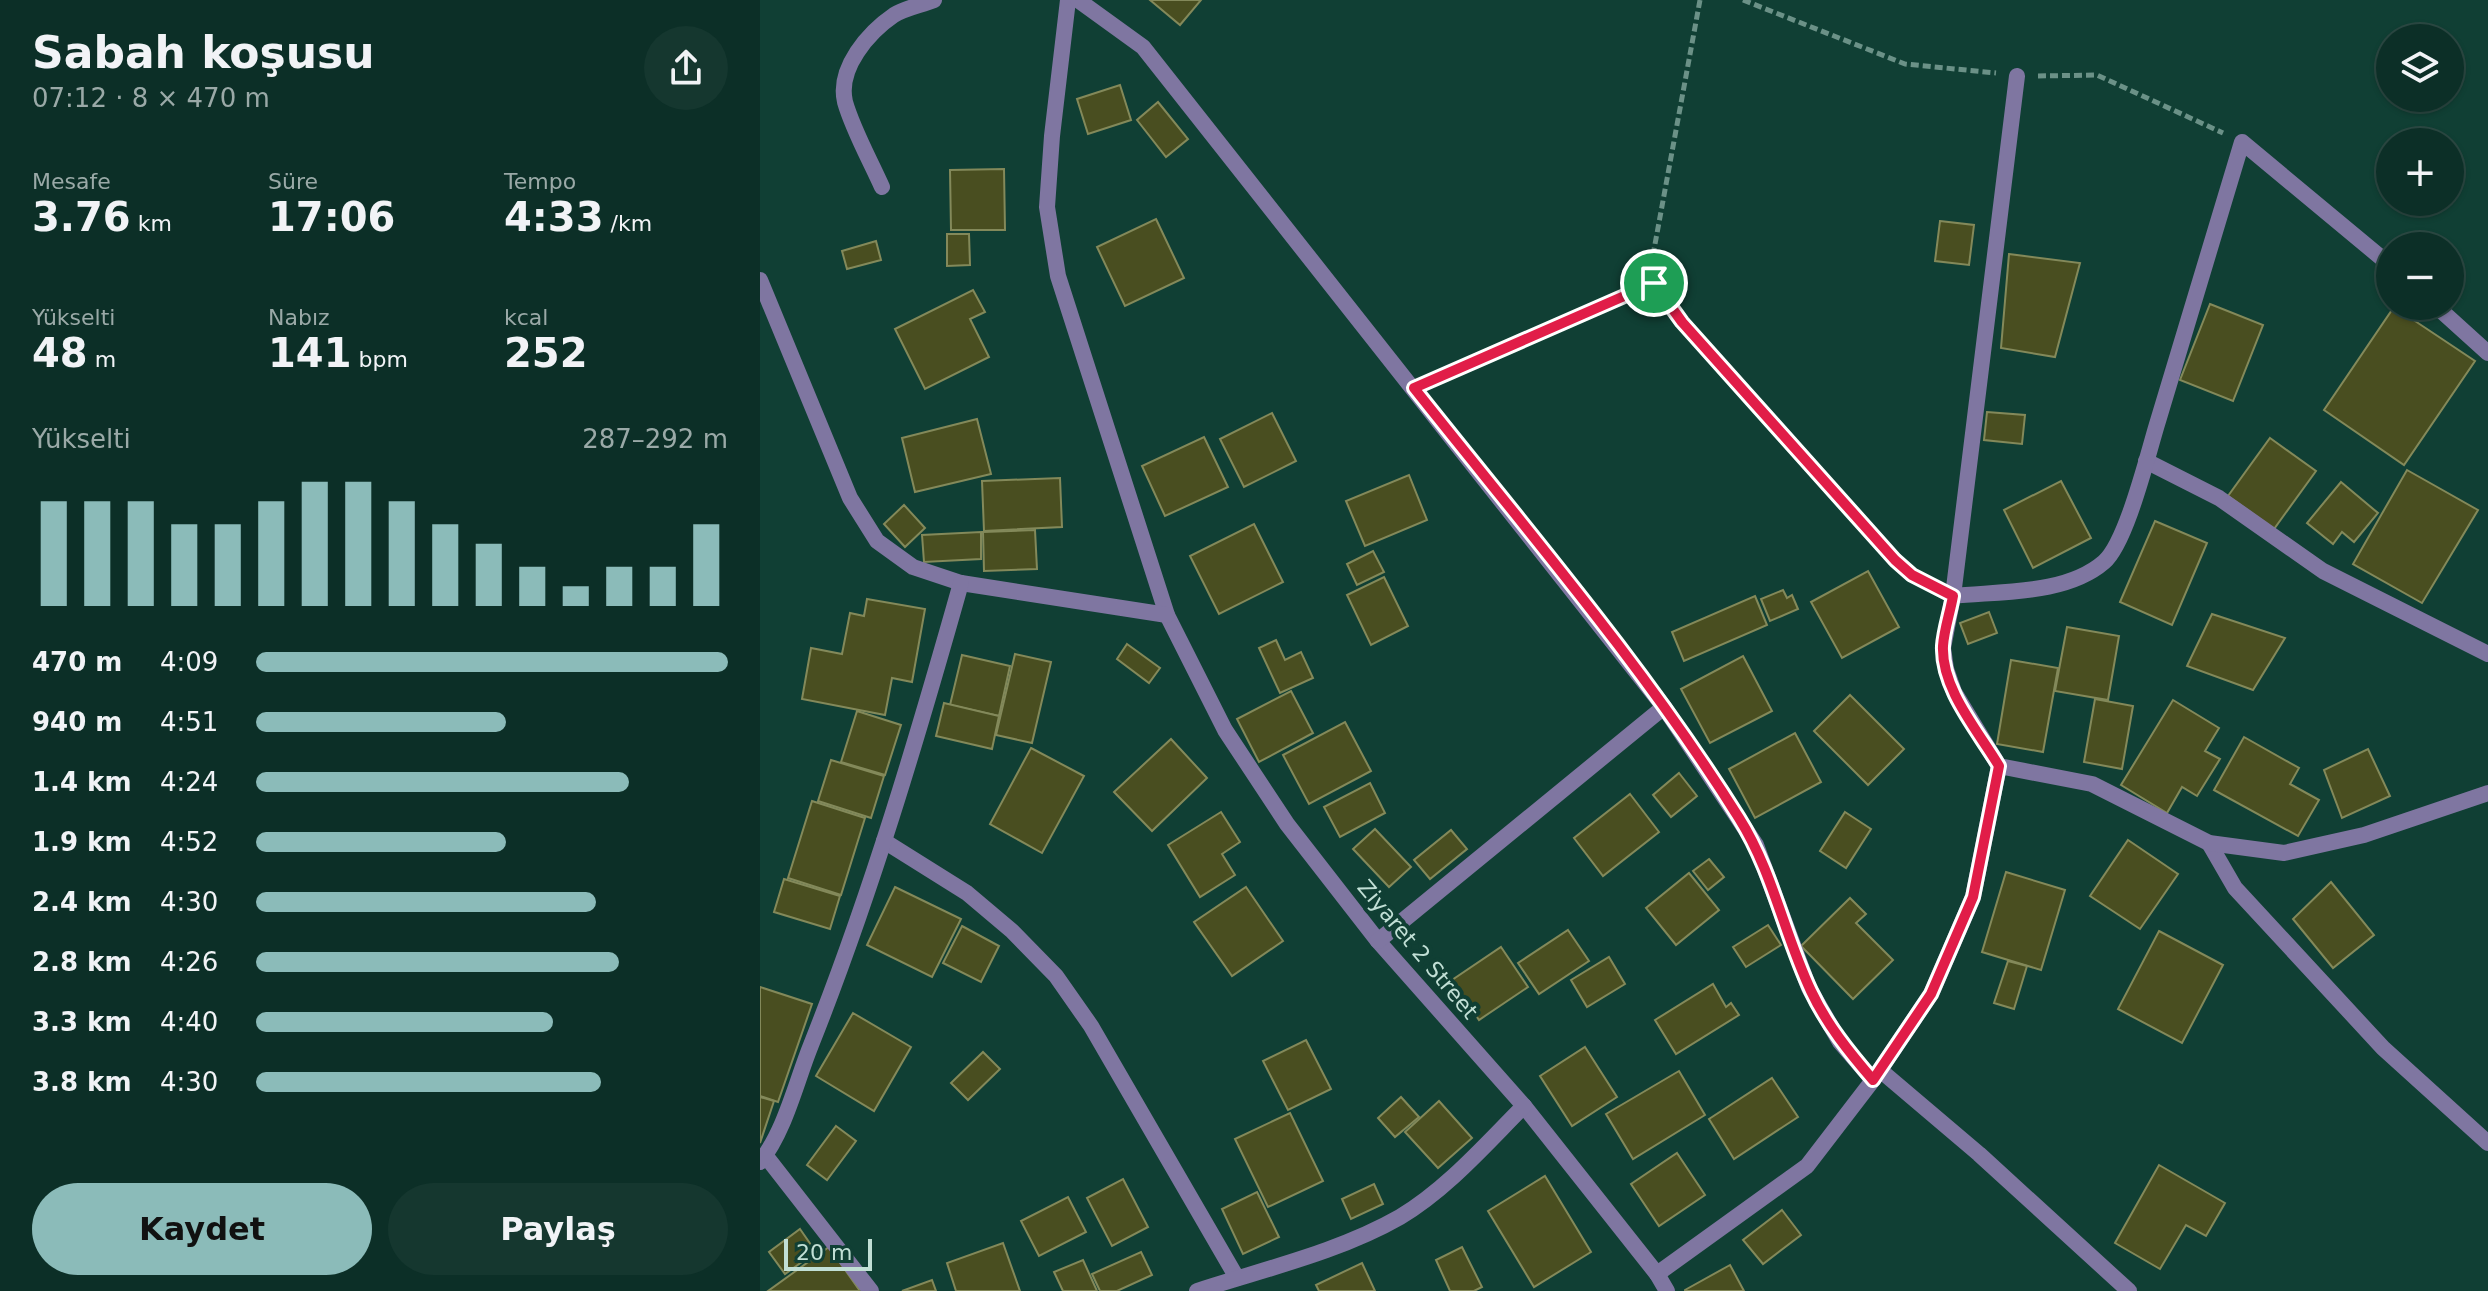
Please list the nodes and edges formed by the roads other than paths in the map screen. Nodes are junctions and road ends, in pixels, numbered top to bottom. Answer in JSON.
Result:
{"nodes":[{"id":1,"x":934,"y":0,"type":"edge"},
{"id":2,"x":1068,"y":0,"type":"edge"},
{"id":3,"x":1078,"y":0,"type":"edge"},
{"id":4,"x":2017,"y":76,"type":"dead end"},
{"id":5,"x":882,"y":187,"type":"dead end"},
{"id":6,"x":2376,"y":253,"type":"edge"},
{"id":7,"x":760,"y":280,"type":"edge"},
{"id":8,"x":2451,"y":320,"type":"edge"},
{"id":9,"x":2488,"y":353,"type":"edge"},
{"id":10,"x":2146,"y":461,"type":"junction"},
{"id":11,"x":961,"y":583,"type":"junction"},
{"id":12,"x":1953,"y":596,"type":"junction"},
{"id":13,"x":1167,"y":615,"type":"junction"},
{"id":14,"x":2488,"y":654,"type":"edge"},
{"id":15,"x":1664,"y":707,"type":"junction"},
{"id":16,"x":1999,"y":766,"type":"junction"},
{"id":17,"x":2488,"y":793,"type":"edge"},
{"id":18,"x":884,"y":841,"type":"junction"},
{"id":19,"x":2209,"y":843,"type":"junction"},
{"id":20,"x":1378,"y":941,"type":"junction"},
{"id":21,"x":1876,"y":1075,"type":"junction"},
{"id":22,"x":1524,"y":1106,"type":"junction"},
{"id":23,"x":2488,"y":1143,"type":"edge"},
{"id":24,"x":763,"y":1158,"type":"edge"},
{"id":25,"x":1657,"y":1274,"type":"junction"},
{"id":26,"x":1237,"y":1278,"type":"junction"},
{"id":27,"x":871,"y":1291,"type":"edge"},
{"id":28,"x":1197,"y":1291,"type":"edge"},
{"id":29,"x":1667,"y":1291,"type":"edge"},
{"id":30,"x":2129,"y":1291,"type":"edge"}],
"edges":[{"from":1,"to":5,"type":"street"},
{"from":2,"to":13,"type":"street","name":"Ziyaret 2 Street"},
{"from":3,"to":15,"type":"street"},
{"from":4,"to":12,"type":"street"},
{"from":6,"to":10,"type":"street"},
{"from":7,"to":11,"type":"street"},
{"from":8,"to":9,"type":"street"},
{"from":10,"to":12,"type":"street"},
{"from":10,"to":14,"type":"street"},
{"from":11,"to":13,"type":"street"},
{"from":11,"to":18,"type":"street"},
{"from":12,"to":16,"type":"street"},
{"from":13,"to":20,"type":"street","name":"Ziyaret 2 Street"},
{"from":15,"to":20,"type":"street"},
{"from":15,"to":21,"type":"street"},
{"from":16,"to":19,"type":"street"},
{"from":16,"to":21,"type":"street"},
{"from":17,"to":19,"type":"street"},
{"from":18,"to":24,"type":"street"},
{"from":18,"to":26,"type":"street"},
{"from":19,"to":23,"type":"street"},
{"from":20,"to":22,"type":"street","name":"Ziyaret 2 Street"},
{"from":21,"to":25,"type":"street"},
{"from":21,"to":30,"type":"street"},
{"from":22,"to":25,"type":"street","name":"Ziyaret 2 Street"},
{"from":22,"to":26,"type":"street"},
{"from":24,"to":27,"type":"street"},
{"from":25,"to":29,"type":"street","name":"Ziyaret 2 Street"},
{"from":26,"to":28,"type":"street"}]}
